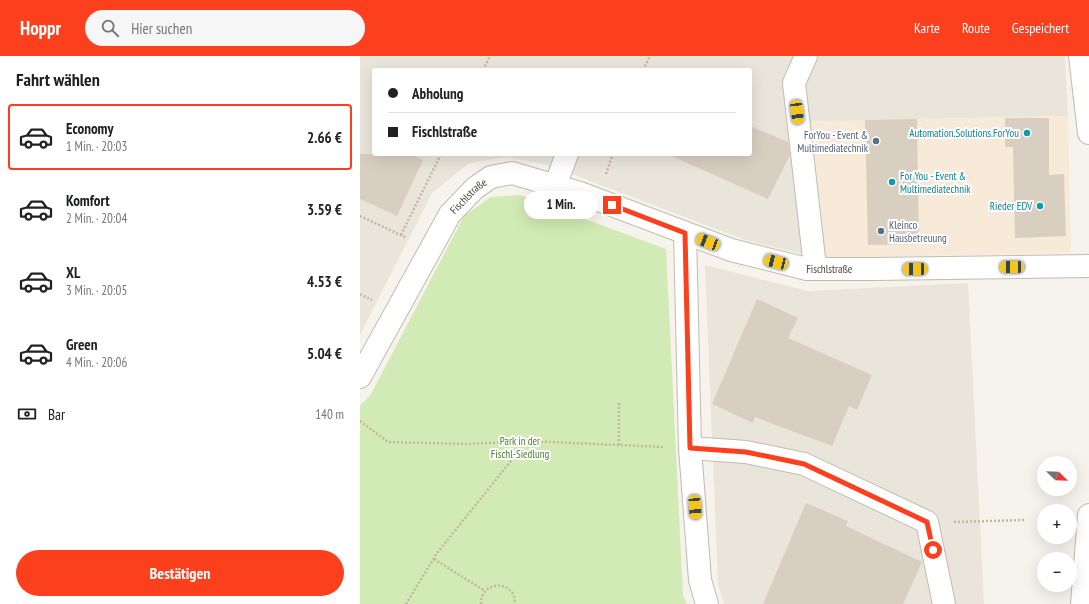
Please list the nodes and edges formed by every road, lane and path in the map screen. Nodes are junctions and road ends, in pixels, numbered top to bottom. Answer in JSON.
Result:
{"nodes":[{"id":1,"x":490,"y":56,"type":"edge"},
{"id":2,"x":650,"y":56,"type":"edge"},
{"id":3,"x":806,"y":56,"type":"edge"},
{"id":4,"x":1080,"y":56,"type":"edge"},
{"id":5,"x":484,"y":68,"type":"edge"},
{"id":6,"x":644,"y":68,"type":"edge"},
{"id":7,"x":1089,"y":133,"type":"edge"},
{"id":8,"x":440,"y":156,"type":"edge"},
{"id":9,"x":566,"y":156,"type":"edge"},
{"id":10,"x":555,"y":186,"type":"junction"},
{"id":11,"x":360,"y":216,"type":"edge"},
{"id":12,"x":685,"y":233,"type":"junction"},
{"id":13,"x":401,"y":236,"type":"junction"},
{"id":14,"x":430,"y":249,"type":"junction"},
{"id":15,"x":1089,"y":266,"type":"edge"},
{"id":16,"x":818,"y":269,"type":"junction"},
{"id":17,"x":360,"y":378,"type":"edge"},
{"id":18,"x":619,"y":402,"type":"dead end"},
{"id":19,"x":360,"y":421,"type":"edge"},
{"id":20,"x":528,"y":441,"type":"junction"},
{"id":21,"x":619,"y":445,"type":"junction"},
{"id":22,"x":690,"y":448,"type":"junction"},
{"id":23,"x":1089,"y":515,"type":"edge"},
{"id":24,"x":1024,"y":520,"type":"dead end"},
{"id":25,"x":927,"y":522,"type":"junction"},
{"id":26,"x":434,"y":560,"type":"junction"},
{"id":27,"x":485,"y":591,"type":"junction"},
{"id":28,"x":406,"y":604,"type":"edge"},
{"id":29,"x":481,"y":604,"type":"edge"},
{"id":30,"x":515,"y":604,"type":"edge"},
{"id":31,"x":707,"y":604,"type":"edge"},
{"id":32,"x":944,"y":604,"type":"edge"},
{"id":33,"x":1082,"y":604,"type":"edge"}],
"edges":[{"from":1,"to":5,"type":"path"},
{"from":2,"to":6,"type":"path"},
{"from":3,"to":16,"type":"street"},
{"from":4,"to":7,"type":"street"},
{"from":8,"to":13,"type":"path"},
{"from":9,"to":10,"type":"street"},
{"from":10,"to":12,"type":"street","name":"Fischlstraße"},
{"from":10,"to":14,"type":"street","name":"Fischlstraße"},
{"from":11,"to":13,"type":"path"},
{"from":12,"to":16,"type":"street","name":"Fischlstraße"},
{"from":12,"to":22,"type":"street"},
{"from":13,"to":14,"type":"path"},
{"from":14,"to":17,"type":"street","name":"Fischlstraße"},
{"from":15,"to":16,"type":"street","name":"Fischlstraße"},
{"from":18,"to":21,"type":"path"},
{"from":19,"to":20,"type":"path"},
{"from":20,"to":21,"type":"path"},
{"from":20,"to":26,"type":"path"},
{"from":21,"to":22,"type":"path"},
{"from":22,"to":25,"type":"street"},
{"from":22,"to":31,"type":"street"},
{"from":23,"to":33,"type":"street"},
{"from":24,"to":25,"type":"path"},
{"from":25,"to":32,"type":"street"},
{"from":26,"to":27,"type":"path"},
{"from":26,"to":28,"type":"path"},
{"from":27,"to":29,"type":"path"},
{"from":27,"to":30,"type":"path"}]}
